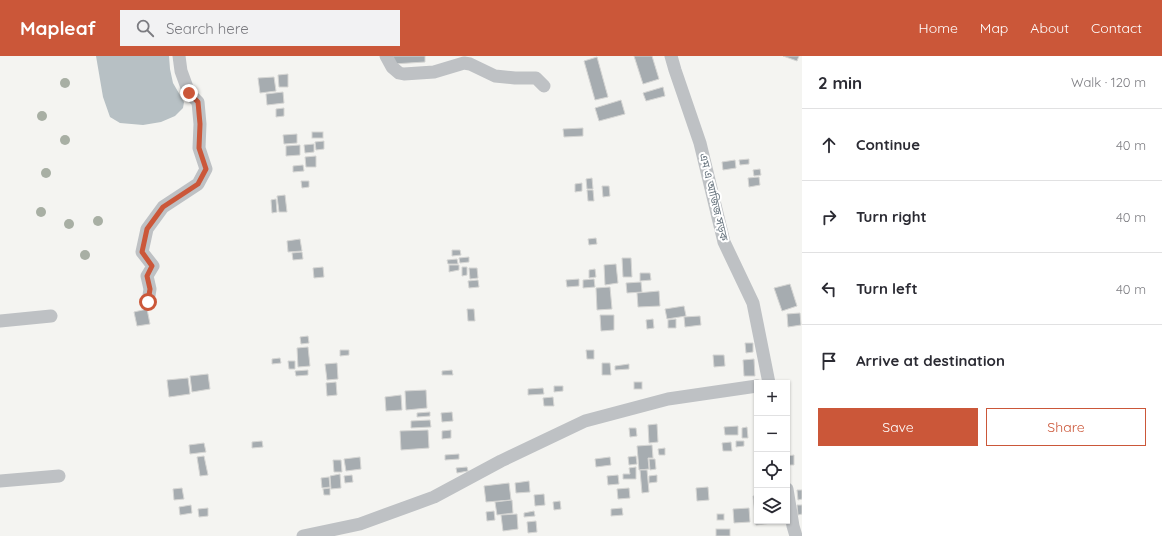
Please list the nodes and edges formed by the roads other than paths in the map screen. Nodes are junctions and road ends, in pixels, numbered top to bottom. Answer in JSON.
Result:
{"nodes":[{"id":1,"x":179,"y":56,"type":"edge"},
{"id":2,"x":386,"y":56,"type":"edge"},
{"id":3,"x":671,"y":56,"type":"edge"},
{"id":4,"x":544,"y":86,"type":"dead end"},
{"id":5,"x":148,"y":302,"type":"dead end"},
{"id":6,"x":51,"y":316,"type":"dead end"},
{"id":7,"x":0,"y":321,"type":"edge"},
{"id":8,"x":768,"y":380,"type":"edge"},
{"id":9,"x":754,"y":386,"type":"edge"},
{"id":10,"x":59,"y":476,"type":"dead end"},
{"id":11,"x":0,"y":480,"type":"edge"},
{"id":12,"x":790,"y":508,"type":"edge"},
{"id":13,"x":303,"y":536,"type":"edge"},
{"id":14,"x":796,"y":536,"type":"edge"}],
"edges":[{"from":1,"to":5,"type":"street"},
{"from":2,"to":4,"type":"street"},
{"from":3,"to":8,"type":"street","name":"এম এ আজিজ সড়ক"},
{"from":6,"to":7,"type":"street"},
{"from":9,"to":13,"type":"street"},
{"from":10,"to":11,"type":"street"},
{"from":12,"to":14,"type":"street"}]}
